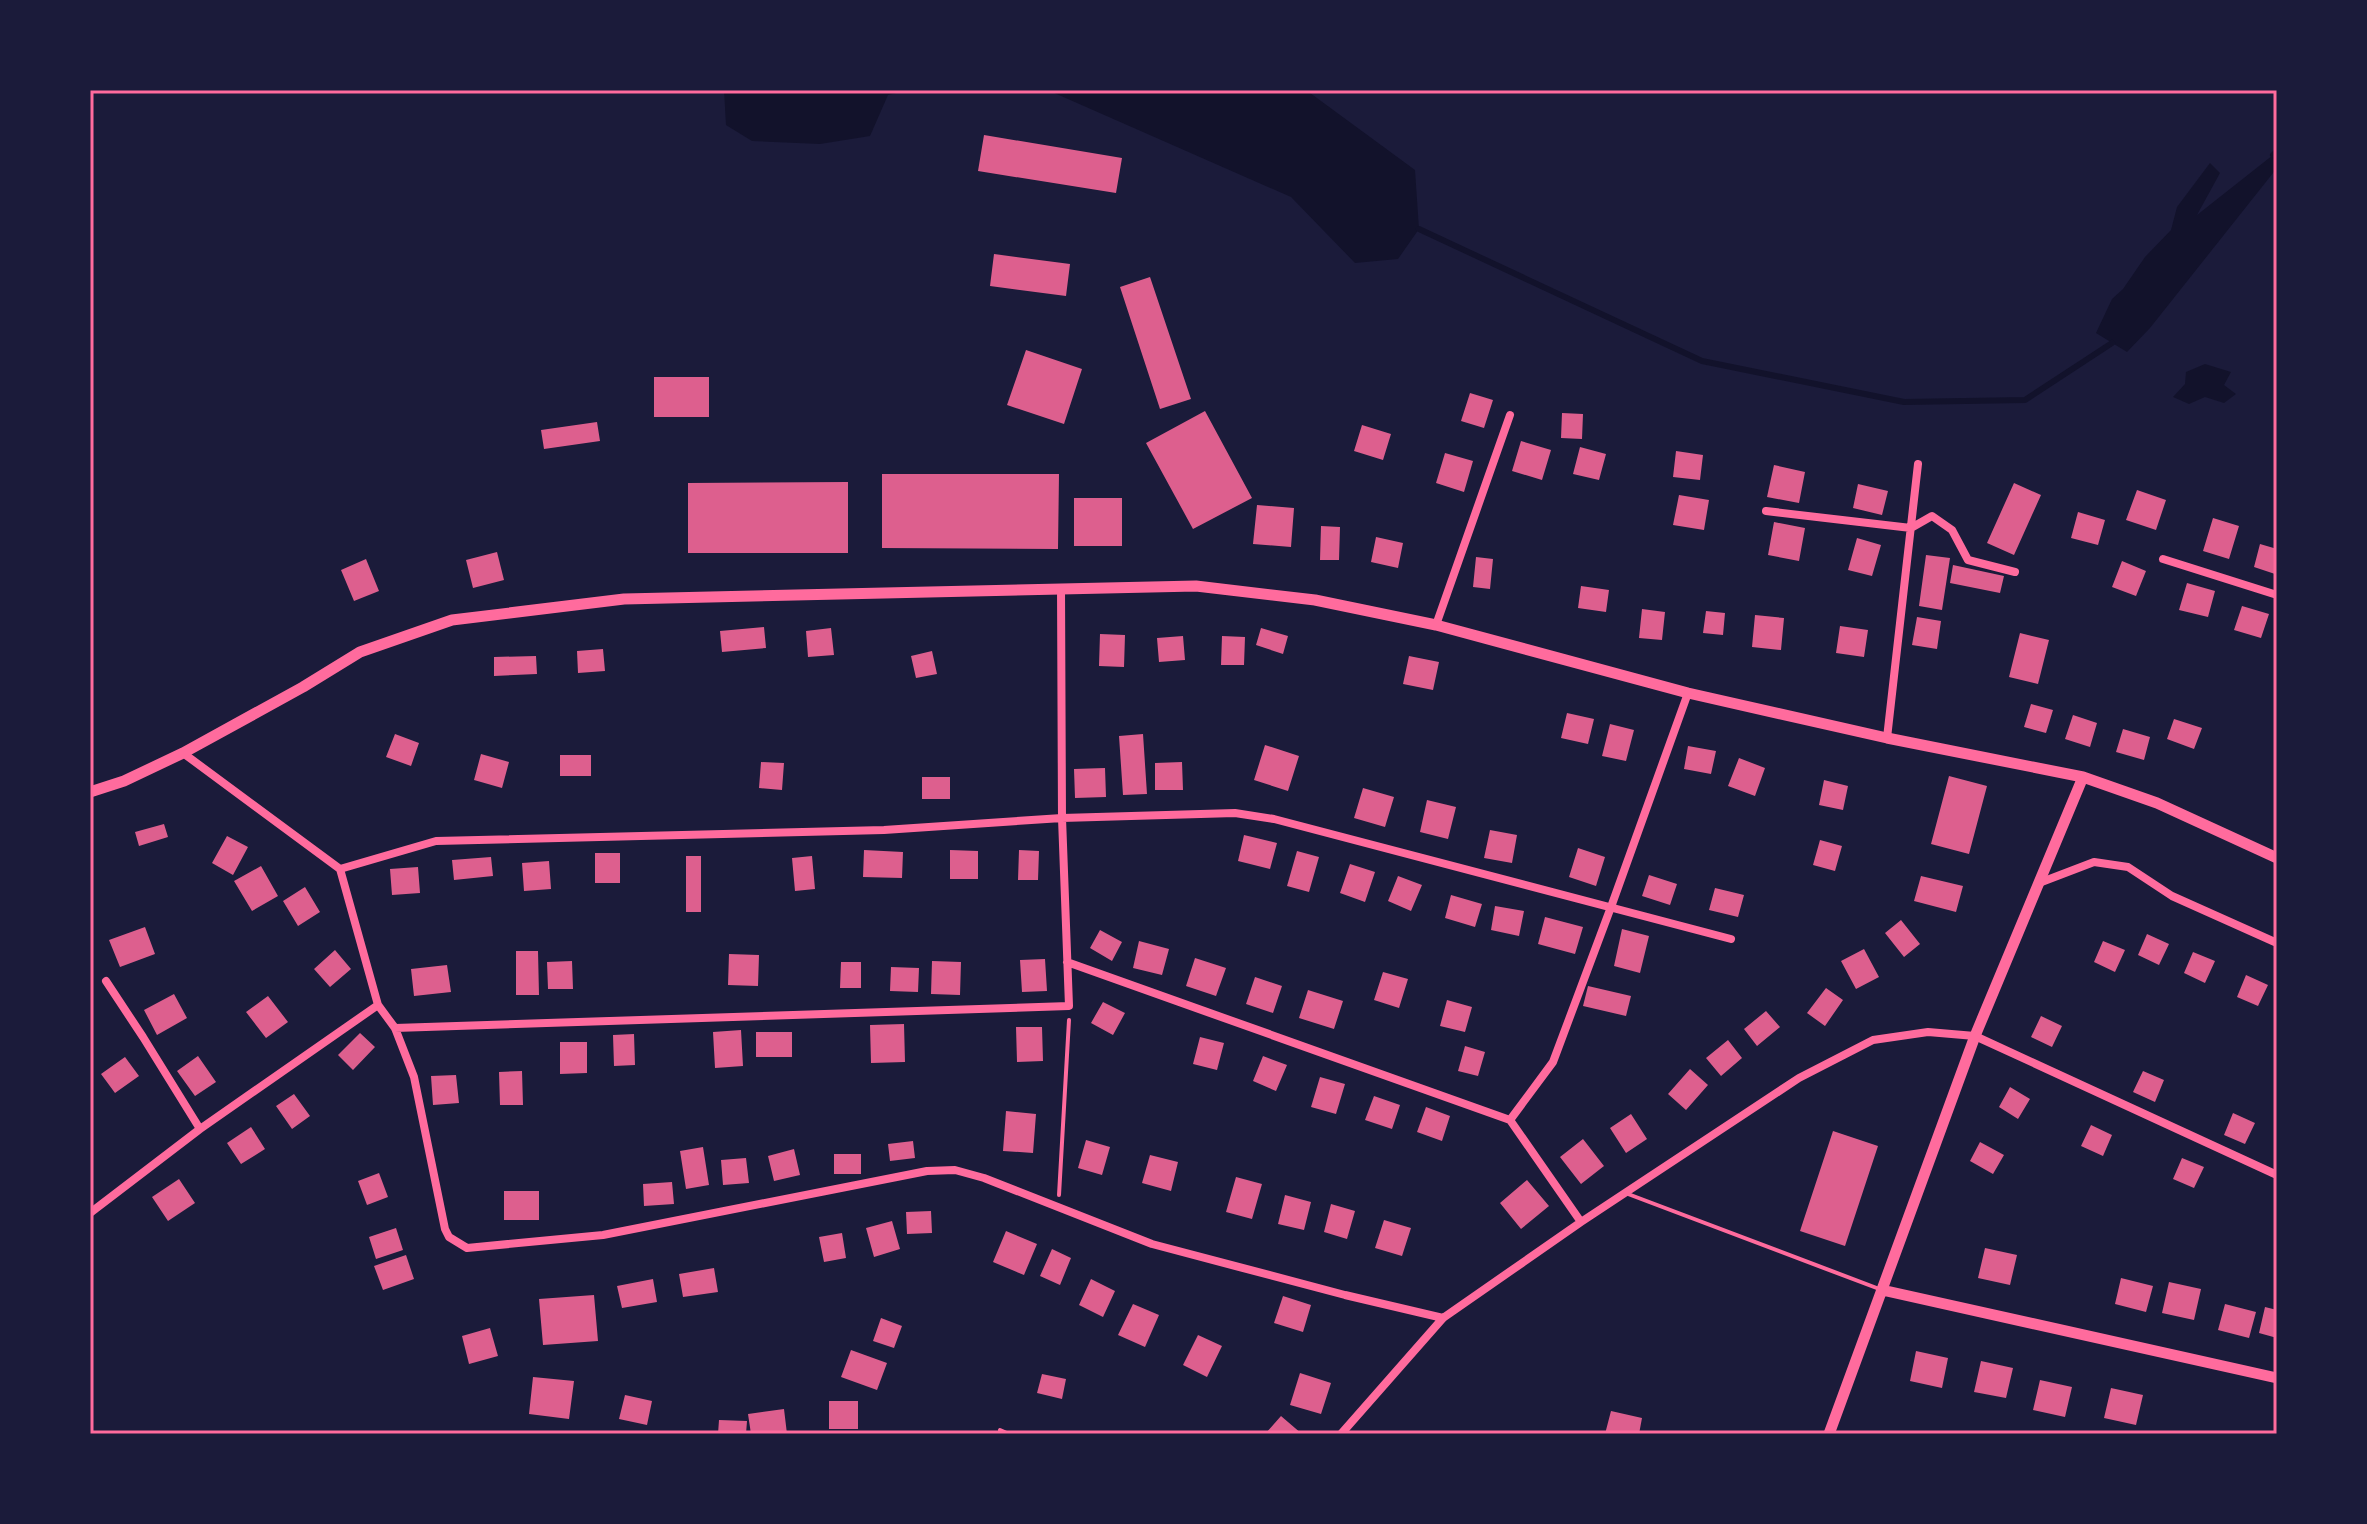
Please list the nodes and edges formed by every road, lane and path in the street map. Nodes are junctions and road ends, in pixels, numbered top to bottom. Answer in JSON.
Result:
{"nodes":[{"id":1,"x":1510,"y":415,"type":"dead end"},
{"id":2,"x":1918,"y":464,"type":"dead end"},
{"id":3,"x":1766,"y":511,"type":"dead end"},
{"id":4,"x":1911,"y":528,"type":"junction"},
{"id":5,"x":2163,"y":559,"type":"dead end"},
{"id":6,"x":2015,"y":572,"type":"dead end"},
{"id":7,"x":1061,"y":588,"type":"junction"},
{"id":8,"x":2277,"y":595,"type":"edge"},
{"id":9,"x":1436,"y":625,"type":"junction"},
{"id":10,"x":1688,"y":693,"type":"junction"},
{"id":11,"x":1887,"y":738,"type":"junction"},
{"id":12,"x":183,"y":753,"type":"junction"},
{"id":13,"x":2083,"y":777,"type":"junction"},
{"id":14,"x":90,"y":792,"type":"edge"},
{"id":15,"x":1062,"y":818,"type":"junction"},
{"id":16,"x":2277,"y":858,"type":"edge"},
{"id":17,"x":340,"y":869,"type":"junction"},
{"id":18,"x":2039,"y":883,"type":"junction"},
{"id":19,"x":1611,"y":907,"type":"junction"},
{"id":20,"x":1731,"y":939,"type":"dead end"},
{"id":21,"x":2277,"y":943,"type":"edge"},
{"id":22,"x":1067,"y":962,"type":"junction"},
{"id":23,"x":106,"y":981,"type":"dead end"},
{"id":24,"x":378,"y":1005,"type":"junction"},
{"id":25,"x":1069,"y":1006,"type":"junction"},
{"id":26,"x":395,"y":1028,"type":"junction"},
{"id":27,"x":1975,"y":1036,"type":"junction"},
{"id":28,"x":1510,"y":1120,"type":"junction"},
{"id":29,"x":200,"y":1129,"type":"junction"},
{"id":30,"x":2277,"y":1175,"type":"edge"},
{"id":31,"x":1626,"y":1193,"type":"junction"},
{"id":32,"x":1058,"y":1207,"type":"junction"},
{"id":33,"x":90,"y":1213,"type":"edge"},
{"id":34,"x":1581,"y":1222,"type":"junction"},
{"id":35,"x":1882,"y":1290,"type":"junction"},
{"id":36,"x":1443,"y":1318,"type":"junction"},
{"id":37,"x":2277,"y":1378,"type":"edge"},
{"id":38,"x":1000,"y":1430,"type":"dead end"},
{"id":39,"x":1009,"y":1434,"type":"edge"},
{"id":40,"x":1341,"y":1434,"type":"edge"},
{"id":41,"x":1829,"y":1434,"type":"edge"}],
"edges":[{"from":1,"to":9,"type":"street"},
{"from":2,"to":4,"type":"street"},
{"from":3,"to":4,"type":"street"},
{"from":4,"to":6,"type":"street"},
{"from":4,"to":11,"type":"street"},
{"from":5,"to":8,"type":"street"},
{"from":7,"to":9,"type":"street"},
{"from":7,"to":12,"type":"street"},
{"from":7,"to":15,"type":"street"},
{"from":9,"to":10,"type":"street"},
{"from":10,"to":11,"type":"street"},
{"from":10,"to":19,"type":"street"},
{"from":11,"to":13,"type":"street"},
{"from":12,"to":14,"type":"street"},
{"from":12,"to":17,"type":"street"},
{"from":13,"to":16,"type":"street"},
{"from":13,"to":18,"type":"street"},
{"from":15,"to":17,"type":"street"},
{"from":15,"to":19,"type":"street"},
{"from":15,"to":22,"type":"street"},
{"from":17,"to":24,"type":"street"},
{"from":18,"to":21,"type":"street"},
{"from":18,"to":27,"type":"street"},
{"from":19,"to":20,"type":"street"},
{"from":19,"to":28,"type":"street"},
{"from":22,"to":25,"type":"street"},
{"from":22,"to":28,"type":"street"},
{"from":23,"to":29,"type":"street"},
{"from":24,"to":26,"type":"street"},
{"from":24,"to":29,"type":"street"},
{"from":25,"to":26,"type":"street"},
{"from":25,"to":32,"type":"path"},
{"from":26,"to":32,"type":"street"},
{"from":27,"to":30,"type":"street"},
{"from":27,"to":31,"type":"street"},
{"from":27,"to":35,"type":"street"},
{"from":28,"to":34,"type":"street"},
{"from":29,"to":33,"type":"street"},
{"from":31,"to":34,"type":"street"},
{"from":31,"to":35,"type":"lane"},
{"from":32,"to":36,"type":"street"},
{"from":34,"to":36,"type":"street"},
{"from":35,"to":37,"type":"street"},
{"from":35,"to":41,"type":"street"},
{"from":36,"to":40,"type":"street"},
{"from":38,"to":39,"type":"lane"}]}
